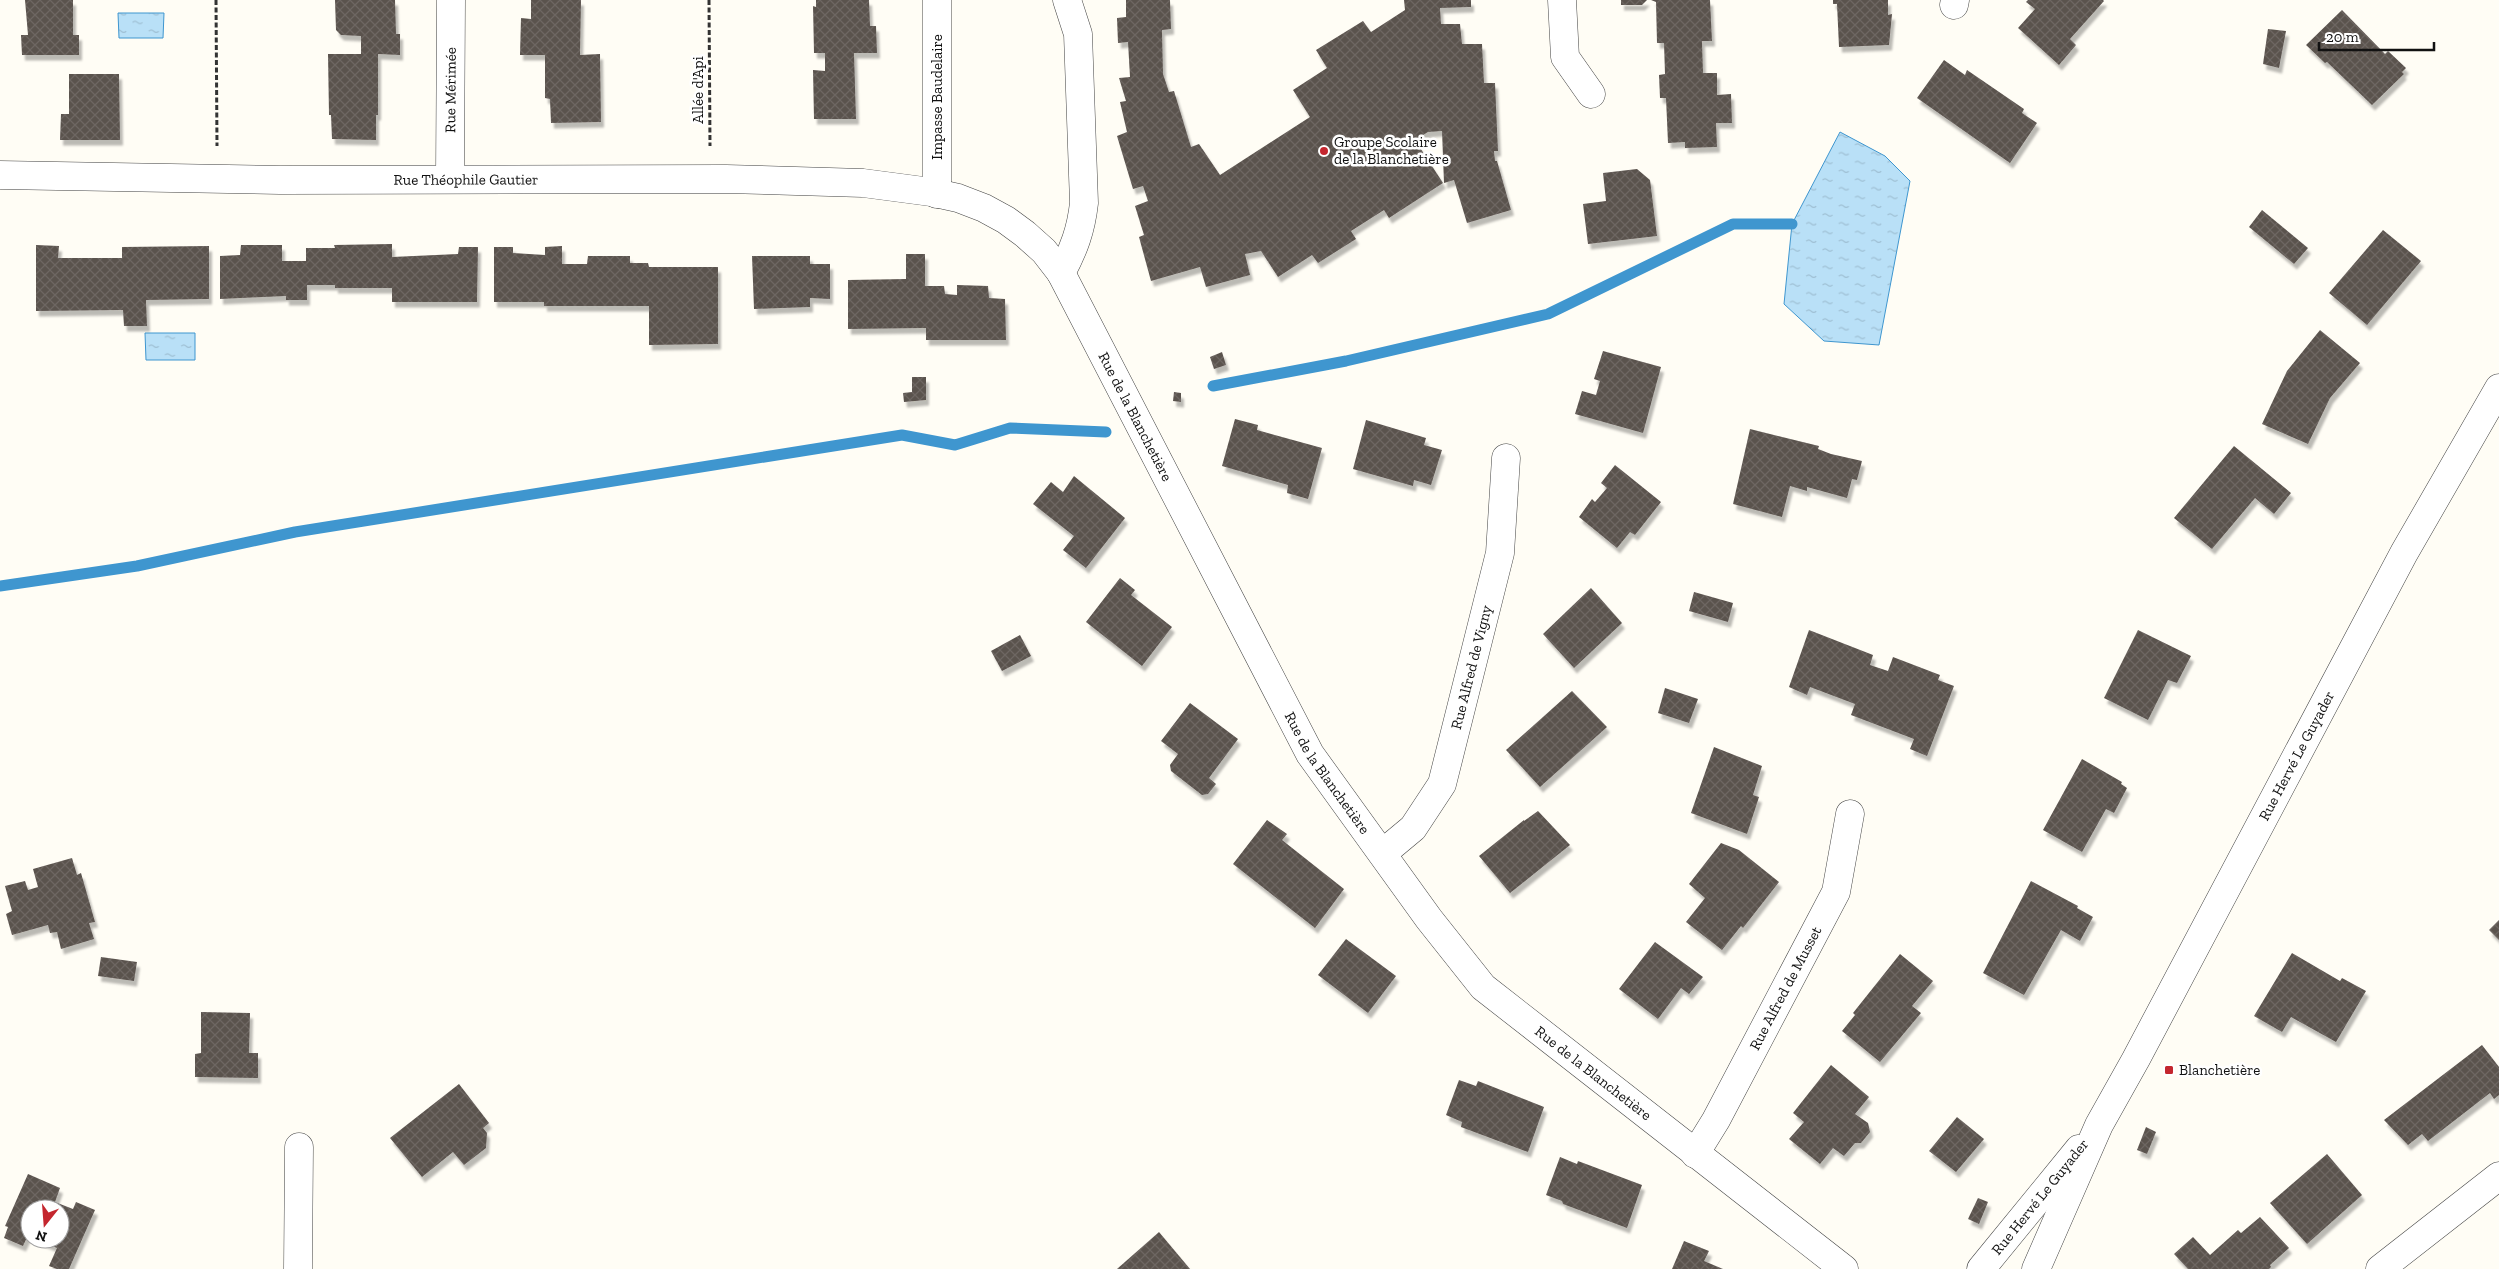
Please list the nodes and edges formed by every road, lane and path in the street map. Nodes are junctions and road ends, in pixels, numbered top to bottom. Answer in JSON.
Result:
{"nodes":[{"id":1,"x":216,"y":0,"type":"edge"},
{"id":2,"x":451,"y":0,"type":"edge"},
{"id":3,"x":709,"y":0,"type":"edge"},
{"id":4,"x":937,"y":0,"type":"edge"},
{"id":5,"x":1067,"y":0,"type":"edge"},
{"id":6,"x":1562,"y":0,"type":"edge"},
{"id":7,"x":1591,"y":94,"type":"dead end"},
{"id":8,"x":0,"y":175,"type":"edge"},
{"id":9,"x":217,"y":179,"type":"junction"},
{"id":10,"x":710,"y":179,"type":"junction"},
{"id":11,"x":450,"y":180,"type":"junction"},
{"id":12,"x":934,"y":193,"type":"junction"},
{"id":13,"x":1061,"y":272,"type":"junction"},
{"id":14,"x":2499,"y":388,"type":"edge"},
{"id":15,"x":1506,"y":458,"type":"dead end"},
{"id":16,"x":1850,"y":814,"type":"dead end"},
{"id":17,"x":1383,"y":853,"type":"junction"},
{"id":18,"x":2099,"y":1125,"type":"junction"},
{"id":19,"x":299,"y":1146,"type":"dead end"},
{"id":20,"x":1694,"y":1154,"type":"junction"},
{"id":21,"x":2499,"y":1176,"type":"edge"},
{"id":22,"x":1839,"y":1264,"type":"edge"},
{"id":23,"x":298,"y":1269,"type":"edge"},
{"id":24,"x":1862,"y":1269,"type":"edge"},
{"id":25,"x":1981,"y":1269,"type":"edge"},
{"id":26,"x":2036,"y":1269,"type":"edge"},
{"id":27,"x":2380,"y":1269,"type":"edge"}],
"edges":[{"from":1,"to":9,"type":"path"},
{"from":2,"to":11,"type":"street","name":"Rue Mérimée"},
{"from":3,"to":10,"type":"path","name":"Allée d'Api"},
{"from":4,"to":12,"type":"street","name":"Impasse Baudelaire"},
{"from":5,"to":13,"type":"street"},
{"from":6,"to":7,"type":"street"},
{"from":8,"to":9,"type":"street","name":"Rue Théophile Gautier"},
{"from":9,"to":11,"type":"street","name":"Rue Théophile Gautier"},
{"from":10,"to":11,"type":"street","name":"Rue Théophile Gautier"},
{"from":10,"to":12,"type":"street","name":"Rue Théophile Gautier"},
{"from":12,"to":13,"type":"street","name":"Rue de la Blanchetière"},
{"from":13,"to":17,"type":"street","name":"Rue de la Blanchetière"},
{"from":14,"to":18,"type":"street","name":"Rue Hervé Le Guyader"},
{"from":15,"to":17,"type":"street","name":"Rue Alfred de Vigny"},
{"from":16,"to":20,"type":"street","name":"Rue Alfred de Musset"},
{"from":17,"to":20,"type":"street","name":"Rue de la Blanchetière"},
{"from":18,"to":25,"type":"street","name":"Rue Hervé Le Guyader"},
{"from":18,"to":26,"type":"street","name":"Rue Hervé Le Guyader"},
{"from":19,"to":23,"type":"street"},
{"from":20,"to":22,"type":"street","name":"Rue de la Blanchetière"},
{"from":21,"to":27,"type":"street"},
{"from":22,"to":24,"type":"street","name":"Rue de la Blanchetière"}]}
